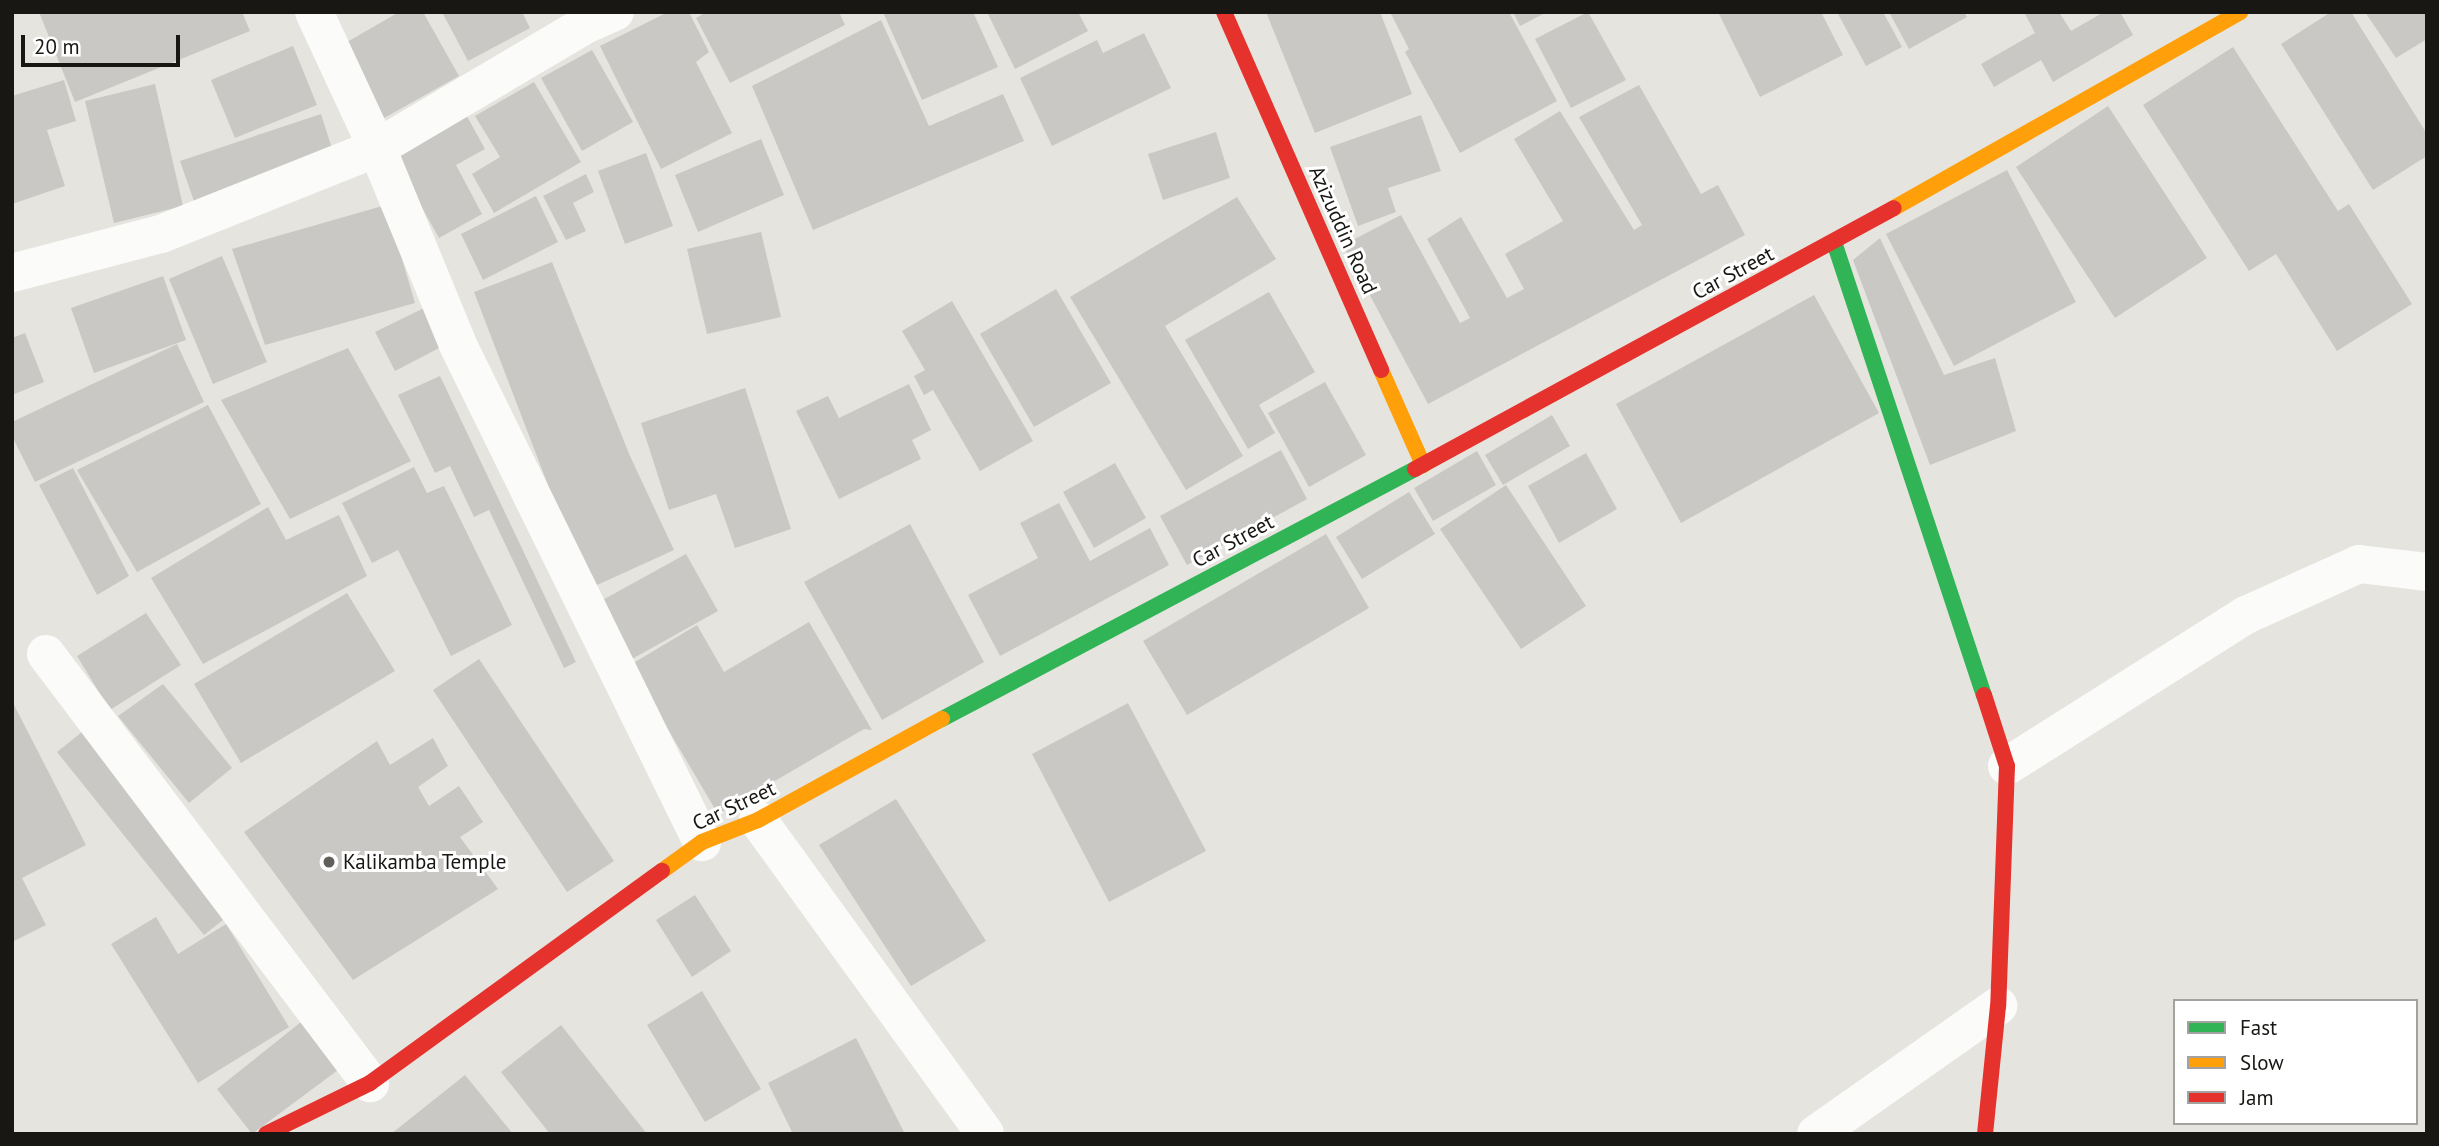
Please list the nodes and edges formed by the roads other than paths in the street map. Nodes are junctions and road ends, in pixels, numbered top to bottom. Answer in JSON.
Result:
{"nodes":[{"id":1,"x":314,"y":12,"type":"edge"},
{"id":2,"x":615,"y":12,"type":"edge"},
{"id":3,"x":1224,"y":12,"type":"edge"},
{"id":4,"x":2240,"y":12,"type":"edge"},
{"id":5,"x":377,"y":148,"type":"junction"},
{"id":6,"x":1833,"y":242,"type":"junction"},
{"id":7,"x":12,"y":272,"type":"edge"},
{"id":8,"x":1423,"y":465,"type":"junction"},
{"id":9,"x":2427,"y":572,"type":"edge"},
{"id":10,"x":46,"y":654,"type":"dead end"},
{"id":11,"x":2007,"y":766,"type":"junction"},
{"id":12,"x":758,"y":820,"type":"junction"},
{"id":13,"x":702,"y":842,"type":"junction"},
{"id":14,"x":1998,"y":1006,"type":"junction"},
{"id":15,"x":370,"y":1083,"type":"junction"},
{"id":16,"x":265,"y":1134,"type":"edge"},
{"id":17,"x":985,"y":1134,"type":"edge"},
{"id":18,"x":1816,"y":1134,"type":"edge"},
{"id":19,"x":1985,"y":1134,"type":"edge"}],
"edges":[{"from":1,"to":5,"type":"street"},
{"from":2,"to":5,"type":"street"},
{"from":3,"to":8,"type":"street","name":"Azizuddin Road"},
{"from":4,"to":6,"type":"street","name":"Car Street"},
{"from":5,"to":7,"type":"street"},
{"from":5,"to":13,"type":"street"},
{"from":6,"to":8,"type":"street","name":"Car Street"},
{"from":6,"to":11,"type":"street"},
{"from":8,"to":12,"type":"street","name":"Car Street"},
{"from":9,"to":11,"type":"street"},
{"from":10,"to":15,"type":"street"},
{"from":11,"to":14,"type":"street"},
{"from":12,"to":13,"type":"street","name":"Car Street"},
{"from":12,"to":17,"type":"street"},
{"from":13,"to":15,"type":"street","name":"Car Street"},
{"from":14,"to":18,"type":"street"},
{"from":14,"to":19,"type":"street"},
{"from":15,"to":16,"type":"street","name":"Car Street"}]}
